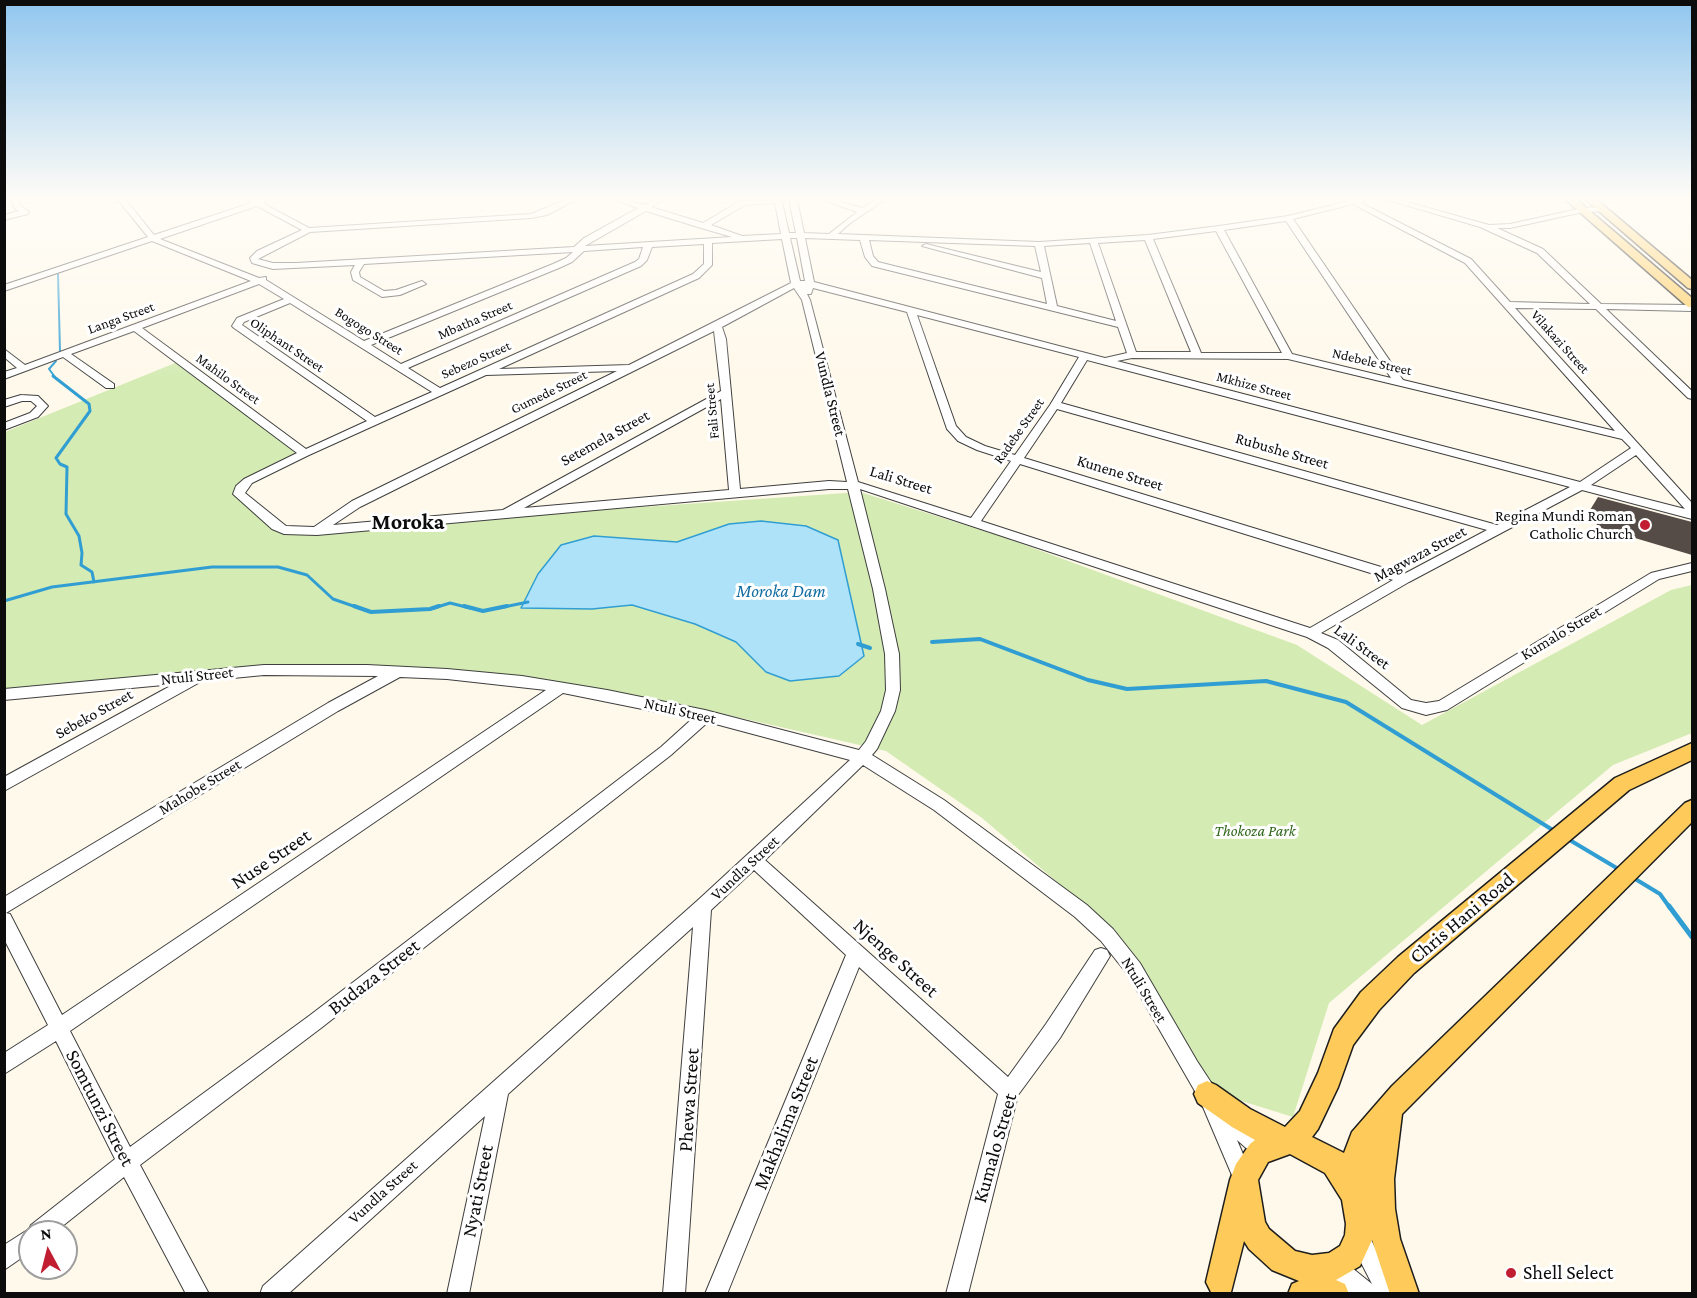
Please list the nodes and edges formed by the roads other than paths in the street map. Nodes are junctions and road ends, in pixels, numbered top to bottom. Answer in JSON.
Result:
{"nodes":[{"id":1,"x":87,"y":261,"type":"edge"},
{"id":2,"x":209,"y":261,"type":"edge"},
{"id":3,"x":258,"y":261,"type":"edge"},
{"id":4,"x":385,"y":261,"type":"edge"},
{"id":5,"x":568,"y":261,"type":"edge"},
{"id":6,"x":641,"y":261,"type":"edge"},
{"id":7,"x":708,"y":261,"type":"edge"},
{"id":8,"x":792,"y":261,"type":"edge"},
{"id":9,"x":806,"y":261,"type":"edge"},
{"id":10,"x":872,"y":261,"type":"edge"},
{"id":11,"x":981,"y":261,"type":"edge"},
{"id":12,"x":1043,"y":261,"type":"edge"},
{"id":13,"x":1100,"y":261,"type":"edge"},
{"id":14,"x":1158,"y":261,"type":"edge"},
{"id":15,"x":1237,"y":261,"type":"edge"},
{"id":16,"x":1317,"y":261,"type":"edge"},
{"id":17,"x":1467,"y":261,"type":"edge"},
{"id":18,"x":1550,"y":261,"type":"edge"},
{"id":19,"x":1640,"y":261,"type":"edge"},
{"id":20,"x":1663,"y":261,"type":"edge"},
{"id":21,"x":361,"y":262,"type":"junction"},
{"id":22,"x":296,"y":266,"type":"junction"},
{"id":23,"x":1046,"y":276,"type":"junction"},
{"id":24,"x":260,"y":280,"type":"junction"},
{"id":25,"x":422,"y":284,"type":"dead end"},
{"id":26,"x":796,"y":284,"type":"junction"},
{"id":27,"x":810,"y":284,"type":"junction"},
{"id":28,"x":1692,"y":286,"type":"edge"},
{"id":29,"x":4,"y":288,"type":"edge"},
{"id":30,"x":291,"y":299,"type":"junction"},
{"id":31,"x":806,"y":300,"type":"junction"},
{"id":32,"x":1509,"y":306,"type":"junction"},
{"id":33,"x":1599,"y":306,"type":"junction"},
{"id":34,"x":1692,"y":306,"type":"edge"},
{"id":35,"x":910,"y":309,"type":"junction"},
{"id":36,"x":1053,"y":309,"type":"junction"},
{"id":37,"x":1121,"y":325,"type":"junction"},
{"id":38,"x":717,"y":326,"type":"junction"},
{"id":39,"x":135,"y":327,"type":"junction"},
{"id":40,"x":364,"y":344,"type":"junction"},
{"id":41,"x":4,"y":352,"type":"edge"},
{"id":42,"x":64,"y":354,"type":"junction"},
{"id":43,"x":1085,"y":355,"type":"junction"},
{"id":44,"x":1132,"y":355,"type":"junction"},
{"id":45,"x":1197,"y":355,"type":"junction"},
{"id":46,"x":1288,"y":356,"type":"junction"},
{"id":47,"x":1106,"y":361,"type":"junction"},
{"id":48,"x":400,"y":367,"type":"junction"},
{"id":49,"x":23,"y":368,"type":"junction"},
{"id":50,"x":633,"y":368,"type":"junction"},
{"id":51,"x":482,"y":372,"type":"junction"},
{"id":52,"x":4,"y":375,"type":"edge"},
{"id":53,"x":1399,"y":382,"type":"junction"},
{"id":54,"x":110,"y":386,"type":"dead end"},
{"id":55,"x":438,"y":391,"type":"junction"},
{"id":56,"x":726,"y":392,"type":"junction"},
{"id":57,"x":1692,"y":396,"type":"edge"},
{"id":58,"x":4,"y":404,"type":"edge"},
{"id":59,"x":1055,"y":405,"type":"junction"},
{"id":60,"x":374,"y":421,"type":"junction"},
{"id":61,"x":4,"y":427,"type":"edge"},
{"id":62,"x":1627,"y":437,"type":"junction"},
{"id":63,"x":1637,"y":448,"type":"junction"},
{"id":64,"x":306,"y":453,"type":"junction"},
{"id":65,"x":1018,"y":458,"type":"junction"},
{"id":66,"x":853,"y":485,"type":"junction"},
{"id":67,"x":1581,"y":485,"type":"junction"},
{"id":68,"x":735,"y":493,"type":"junction"},
{"id":69,"x":240,"y":495,"type":"joint"},
{"id":70,"x":1692,"y":510,"type":"edge"},
{"id":71,"x":502,"y":515,"type":"junction"},
{"id":72,"x":1692,"y":515,"type":"edge"},
{"id":73,"x":974,"y":523,"type":"junction"},
{"id":74,"x":1500,"y":530,"type":"junction"},
{"id":75,"x":317,"y":531,"type":"junction"},
{"id":76,"x":1692,"y":567,"type":"edge"},
{"id":77,"x":1405,"y":579,"type":"junction"},
{"id":78,"x":1312,"y":634,"type":"junction"},
{"id":79,"x":398,"y":672,"type":"junction"},
{"id":80,"x":202,"y":675,"type":"junction"},
{"id":81,"x":562,"y":687,"type":"junction"},
{"id":82,"x":4,"y":695,"type":"edge"},
{"id":83,"x":1432,"y":709,"type":"joint"},
{"id":84,"x":705,"y":716,"type":"junction"},
{"id":85,"x":1692,"y":751,"type":"edge"},
{"id":86,"x":863,"y":757,"type":"junction"},
{"id":87,"x":4,"y":785,"type":"edge"},
{"id":88,"x":1692,"y":809,"type":"edge"},
{"id":89,"x":753,"y":859,"type":"junction"},
{"id":90,"x":4,"y":906,"type":"edge"},
{"id":91,"x":703,"y":907,"type":"junction"},
{"id":92,"x":4,"y":920,"type":"edge"},
{"id":93,"x":856,"y":953,"type":"junction"},
{"id":94,"x":1101,"y":956,"type":"dead end"},
{"id":95,"x":59,"y":1028,"type":"junction"},
{"id":96,"x":4,"y":1065,"type":"edge"},
{"id":97,"x":500,"y":1088,"type":"junction"},
{"id":98,"x":1009,"y":1090,"type":"junction"},
{"id":99,"x":1207,"y":1094,"type":"junction"},
{"id":100,"x":1383,"y":1116,"type":"junction"},
{"id":101,"x":1280,"y":1144,"type":"junction"},
{"id":102,"x":127,"y":1162,"type":"junction"},
{"id":103,"x":1243,"y":1182,"type":"junction"},
{"id":104,"x":1348,"y":1183,"type":"junction"},
{"id":105,"x":53,"y":1220,"type":"edge"},
{"id":106,"x":1359,"y":1223,"type":"junction"},
{"id":107,"x":1252,"y":1227,"type":"junction"},
{"id":108,"x":18,"y":1248,"type":"edge"},
{"id":109,"x":4,"y":1258,"type":"edge"},
{"id":110,"x":1320,"y":1281,"type":"edge"},
{"id":111,"x":1220,"y":1288,"type":"edge"},
{"id":112,"x":198,"y":1293,"type":"edge"},
{"id":113,"x":270,"y":1293,"type":"edge"},
{"id":114,"x":458,"y":1293,"type":"edge"},
{"id":115,"x":674,"y":1293,"type":"edge"},
{"id":116,"x":716,"y":1293,"type":"edge"},
{"id":117,"x":957,"y":1293,"type":"edge"},
{"id":118,"x":1292,"y":1293,"type":"edge"},
{"id":119,"x":1366,"y":1293,"type":"edge"},
{"id":120,"x":1388,"y":1293,"type":"edge"},
{"id":121,"x":1405,"y":1293,"type":"edge"}],
"edges":[{"from":1,"to":29,"type":"street"},
{"from":2,"to":24,"type":"street","name":"Bogogo Street"},
{"from":3,"to":22,"type":"street"},
{"from":4,"to":21,"type":"street"},
{"from":5,"to":40,"type":"street"},
{"from":6,"to":48,"type":"street","name":"Mbatha Street"},
{"from":7,"to":51,"type":"street","name":"Sebezo Street"},
{"from":8,"to":26,"type":"street","name":"Vundla Street"},
{"from":9,"to":27,"type":"street","name":"Vundla Street"},
{"from":10,"to":36,"type":"street"},
{"from":11,"to":23,"type":"street"},
{"from":12,"to":23,"type":"street"},
{"from":13,"to":37,"type":"street"},
{"from":14,"to":45,"type":"street"},
{"from":15,"to":46,"type":"street"},
{"from":16,"to":53,"type":"street"},
{"from":17,"to":32,"type":"street","name":"Vilakazi Street"},
{"from":18,"to":33,"type":"street"},
{"from":19,"to":34,"type":"main road"},
{"from":20,"to":28,"type":"main road"},
{"from":21,"to":22,"type":"street"},
{"from":21,"to":25,"type":"street"},
{"from":22,"to":24,"type":"street","name":"Langa Street"},
{"from":23,"to":36,"type":"street"},
{"from":24,"to":30,"type":"street","name":"Bogogo Street"},
{"from":24,"to":39,"type":"street","name":"Langa Street"},
{"from":26,"to":27,"type":"street","name":"Mkhize Street"},
{"from":26,"to":31,"type":"street","name":"Vundla Street"},
{"from":26,"to":38,"type":"street","name":"Gumede Street"},
{"from":27,"to":31,"type":"street","name":"Vundla Street"},
{"from":27,"to":35,"type":"street","name":"Mkhize Street"},
{"from":30,"to":40,"type":"street","name":"Bogogo Street"},
{"from":30,"to":60,"type":"street","name":"Oliphant Street"},
{"from":31,"to":66,"type":"street","name":"Vundla Street"},
{"from":32,"to":33,"type":"street"},
{"from":32,"to":62,"type":"street","name":"Vilakazi Street"},
{"from":33,"to":34,"type":"street"},
{"from":33,"to":57,"type":"street"},
{"from":35,"to":43,"type":"street","name":"Mkhize Street"},
{"from":35,"to":65,"type":"street","name":"Kunene Street"},
{"from":36,"to":37,"type":"street"},
{"from":37,"to":44,"type":"street"},
{"from":38,"to":50,"type":"street","name":"Gumede Street"},
{"from":38,"to":56,"type":"street","name":"Fali Street"},
{"from":39,"to":42,"type":"street","name":"Langa Street"},
{"from":39,"to":64,"type":"street","name":"Mahilo Street"},
{"from":40,"to":48,"type":"street","name":"Bogogo Street"},
{"from":41,"to":49,"type":"street"},
{"from":42,"to":49,"type":"street","name":"Langa Street"},
{"from":42,"to":54,"type":"street"},
{"from":43,"to":47,"type":"street","name":"Mkhize Street"},
{"from":43,"to":59,"type":"street","name":"Radebe Street"},
{"from":44,"to":45,"type":"street","name":"Ndebele Street"},
{"from":44,"to":47,"type":"street","name":"Ndebele Street"},
{"from":45,"to":46,"type":"street","name":"Ndebele Street"},
{"from":46,"to":53,"type":"street","name":"Ndebele Street"},
{"from":47,"to":67,"type":"street","name":"Mkhize Street"},
{"from":48,"to":55,"type":"street","name":"Bogogo Street"},
{"from":49,"to":52,"type":"street","name":"Langa Street"},
{"from":50,"to":51,"type":"street"},
{"from":50,"to":75,"type":"street","name":"Gumede Street"},
{"from":51,"to":55,"type":"street","name":"Sebezo Street"},
{"from":53,"to":62,"type":"street","name":"Ndebele Street"},
{"from":55,"to":60,"type":"street","name":"Sebezo Street"},
{"from":56,"to":68,"type":"street","name":"Fali Street"},
{"from":56,"to":71,"type":"street","name":"Setemela Street"},
{"from":58,"to":61,"type":"street"},
{"from":59,"to":65,"type":"street","name":"Radebe Street"},
{"from":59,"to":74,"type":"street","name":"Rubushe Street"},
{"from":60,"to":64,"type":"street","name":"Sebezo Street"},
{"from":62,"to":63,"type":"street","name":"Vilakazi Street"},
{"from":63,"to":67,"type":"street","name":"Magwaza Street"},
{"from":63,"to":70,"type":"street","name":"Vilakazi Street"},
{"from":64,"to":69,"type":"street","name":"Sebezo Street"},
{"from":65,"to":73,"type":"street","name":"Radebe Street"},
{"from":65,"to":77,"type":"street","name":"Kunene Street"},
{"from":66,"to":68,"type":"street","name":"Lali Street"},
{"from":66,"to":73,"type":"street","name":"Lali Street"},
{"from":66,"to":86,"type":"street","name":"Vundla Street"},
{"from":67,"to":72,"type":"street","name":"Mkhize Street"},
{"from":67,"to":74,"type":"street","name":"Magwaza Street"},
{"from":68,"to":71,"type":"street","name":"Lali Street"},
{"from":69,"to":75,"type":"street","name":"Lali Street"},
{"from":71,"to":75,"type":"street","name":"Lali Street"},
{"from":73,"to":78,"type":"street","name":"Lali Street"},
{"from":74,"to":77,"type":"street","name":"Magwaza Street"},
{"from":76,"to":83,"type":"street","name":"Kumalo Street"},
{"from":77,"to":78,"type":"street","name":"Magwaza Street"},
{"from":78,"to":83,"type":"street","name":"Lali Street"},
{"from":79,"to":80,"type":"street","name":"Ntuli Street"},
{"from":79,"to":81,"type":"street","name":"Ntuli Street"},
{"from":79,"to":90,"type":"street","name":"Mahobe Street"},
{"from":80,"to":82,"type":"street","name":"Ntuli Street"},
{"from":80,"to":87,"type":"street","name":"Sebeko Street"},
{"from":81,"to":84,"type":"street","name":"Ntuli Street"},
{"from":81,"to":95,"type":"street","name":"Nuse Street"},
{"from":84,"to":86,"type":"street","name":"Ntuli Street"},
{"from":84,"to":102,"type":"street","name":"Budaza Street"},
{"from":85,"to":101,"type":"main road","name":"Chris Hani Road"},
{"from":86,"to":89,"type":"street","name":"Vundla Street"},
{"from":86,"to":99,"type":"street","name":"Ntuli Street"},
{"from":88,"to":100,"type":"main road"},
{"from":89,"to":91,"type":"street","name":"Vundla Street"},
{"from":89,"to":93,"type":"street","name":"Njenge Street"},
{"from":91,"to":97,"type":"street","name":"Vundla Street"},
{"from":91,"to":115,"type":"street","name":"Phewa Street"},
{"from":92,"to":95,"type":"street","name":"Somtunzi Street"},
{"from":93,"to":98,"type":"street","name":"Njenge Street"},
{"from":93,"to":116,"type":"street","name":"Makhalima Street"},
{"from":94,"to":98,"type":"street","name":"Kumalo Street"},
{"from":95,"to":96,"type":"street","name":"Nuse Street"},
{"from":95,"to":102,"type":"street","name":"Somtunzi Street"},
{"from":97,"to":113,"type":"street","name":"Vundla Street"},
{"from":97,"to":114,"type":"street","name":"Nyati Street"},
{"from":98,"to":117,"type":"street","name":"Kumalo Street"},
{"from":99,"to":101,"type":"main road"},
{"from":99,"to":103,"type":"street","name":"Ntuli Street"},
{"from":100,"to":104,"type":"main road"},
{"from":100,"to":106,"type":"main road"},
{"from":100,"to":121,"type":"main road"},
{"from":101,"to":103,"type":"main road"},
{"from":101,"to":104,"type":"main road"},
{"from":102,"to":105,"type":"street","name":"Budaza Street"},
{"from":102,"to":112,"type":"street","name":"Somtunzi Street"},
{"from":103,"to":107,"type":"main road"},
{"from":103,"to":111,"type":"main road"},
{"from":104,"to":106,"type":"main road"},
{"from":106,"to":110,"type":"main road"},
{"from":106,"to":120,"type":"street"},
{"from":107,"to":110,"type":"main road"},
{"from":107,"to":111,"type":"main road"},
{"from":108,"to":109,"type":"street"},
{"from":110,"to":118,"type":"main road"},
{"from":110,"to":119,"type":"street"}]}
